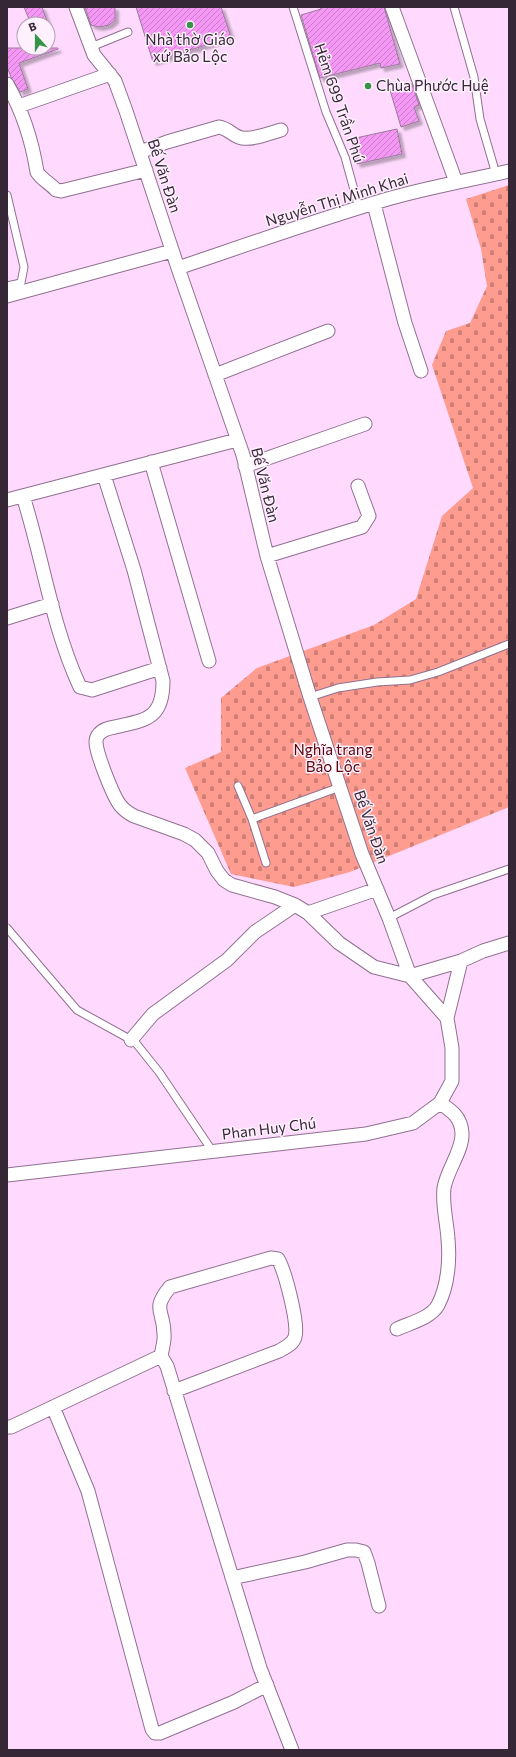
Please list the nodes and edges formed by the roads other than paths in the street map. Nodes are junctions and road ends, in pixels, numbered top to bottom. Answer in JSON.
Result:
{"nodes":[{"id":1,"x":76,"y":7,"type":"edge"},
{"id":2,"x":293,"y":7,"type":"edge"},
{"id":3,"x":392,"y":7,"type":"edge"},
{"id":4,"x":454,"y":7,"type":"edge"},
{"id":5,"x":128,"y":32,"type":"dead end"},
{"id":6,"x":91,"y":46,"type":"junction"},
{"id":7,"x":110,"y":74,"type":"junction"},
{"id":8,"x":7,"y":84,"type":"edge"},
{"id":9,"x":19,"y":106,"type":"junction"},
{"id":10,"x":280,"y":130,"type":"dead end"},
{"id":11,"x":140,"y":152,"type":"junction"},
{"id":12,"x":146,"y":170,"type":"junction"},
{"id":13,"x":509,"y":171,"type":"edge"},
{"id":14,"x":496,"y":174,"type":"junction"},
{"id":15,"x":456,"y":182,"type":"junction"},
{"id":16,"x":7,"y":195,"type":"edge"},
{"id":17,"x":374,"y":204,"type":"junction"},
{"id":18,"x":359,"y":208,"type":"junction"},
{"id":19,"x":172,"y":251,"type":"junction"},
{"id":20,"x":178,"y":268,"type":"junction"},
{"id":21,"x":7,"y":286,"type":"edge"},
{"id":22,"x":7,"y":296,"type":"edge"},
{"id":23,"x":328,"y":331,"type":"dead end"},
{"id":24,"x":421,"y":371,"type":"dead end"},
{"id":25,"x":215,"y":375,"type":"junction"},
{"id":26,"x":365,"y":424,"type":"dead end"},
{"id":27,"x":237,"y":440,"type":"junction"},
{"id":28,"x":151,"y":462,"type":"junction"},
{"id":29,"x":246,"y":466,"type":"junction"},
{"id":30,"x":104,"y":475,"type":"junction"},
{"id":31,"x":358,"y":486,"type":"dead end"},
{"id":32,"x":23,"y":496,"type":"junction"},
{"id":33,"x":7,"y":500,"type":"edge"},
{"id":34,"x":267,"y":556,"type":"junction"},
{"id":35,"x":52,"y":604,"type":"junction"},
{"id":36,"x":7,"y":618,"type":"edge"},
{"id":37,"x":509,"y":644,"type":"edge"},
{"id":38,"x":209,"y":661,"type":"dead end"},
{"id":39,"x":160,"y":668,"type":"junction"},
{"id":40,"x":310,"y":697,"type":"junction"},
{"id":41,"x":238,"y":786,"type":"dead end"},
{"id":42,"x":340,"y":787,"type":"junction"},
{"id":43,"x":252,"y":819,"type":"junction"},
{"id":44,"x":266,"y":863,"type":"dead end"},
{"id":45,"x":509,"y":869,"type":"edge"},
{"id":46,"x":377,"y":890,"type":"junction"},
{"id":47,"x":295,"y":905,"type":"junction"},
{"id":48,"x":308,"y":913,"type":"junction"},
{"id":49,"x":389,"y":918,"type":"junction"},
{"id":50,"x":7,"y":928,"type":"edge"},
{"id":51,"x":509,"y":943,"type":"edge"},
{"id":52,"x":461,"y":961,"type":"junction"},
{"id":53,"x":410,"y":976,"type":"junction"},
{"id":54,"x":447,"y":1018,"type":"junction"},
{"id":55,"x":131,"y":1040,"type":"junction"},
{"id":56,"x":440,"y":1103,"type":"junction"},
{"id":57,"x":213,"y":1152,"type":"junction"},
{"id":58,"x":7,"y":1175,"type":"edge"},
{"id":59,"x":397,"y":1329,"type":"dead end"},
{"id":60,"x":161,"y":1356,"type":"junction"},
{"id":61,"x":174,"y":1391,"type":"junction"},
{"id":62,"x":53,"y":1407,"type":"junction"},
{"id":63,"x":7,"y":1427,"type":"edge"},
{"id":64,"x":232,"y":1578,"type":"junction"},
{"id":65,"x":379,"y":1606,"type":"dead end"},
{"id":66,"x":267,"y":1685,"type":"junction"},
{"id":67,"x":292,"y":1750,"type":"edge"}],
"edges":[{"from":1,"to":6,"type":"street","name":"Bế Văn Đàn"},
{"from":2,"to":18,"type":"lane","name":"Hẻm 699 Trần Phú"},
{"from":3,"to":15,"type":"street"},
{"from":4,"to":14,"type":"lane"},
{"from":5,"to":6,"type":"lane"},
{"from":6,"to":7,"type":"street","name":"Bế Văn Đàn"},
{"from":7,"to":9,"type":"street"},
{"from":7,"to":11,"type":"street","name":"Bế Văn Đàn"},
{"from":8,"to":9,"type":"street"},
{"from":9,"to":12,"type":"street"},
{"from":10,"to":11,"type":"street"},
{"from":11,"to":12,"type":"street","name":"Bế Văn Đàn"},
{"from":12,"to":19,"type":"street","name":"Bế Văn Đàn"},
{"from":13,"to":14,"type":"street","name":"Nguyễn Thị Minh Khai"},
{"from":14,"to":15,"type":"street","name":"Nguyễn Thị Minh Khai"},
{"from":15,"to":17,"type":"street","name":"Nguyễn Thị Minh Khai"},
{"from":16,"to":21,"type":"lane"},
{"from":17,"to":18,"type":"street","name":"Nguyễn Thị Minh Khai"},
{"from":17,"to":24,"type":"street"},
{"from":18,"to":20,"type":"street","name":"Nguyễn Thị Minh Khai"},
{"from":19,"to":20,"type":"street","name":"Bế Văn Đàn"},
{"from":19,"to":22,"type":"street"},
{"from":20,"to":25,"type":"street","name":"Bế Văn Đàn"},
{"from":23,"to":25,"type":"street"},
{"from":25,"to":27,"type":"street","name":"Bế Văn Đàn"},
{"from":26,"to":29,"type":"street"},
{"from":27,"to":28,"type":"street"},
{"from":27,"to":29,"type":"street","name":"Bế Văn Đàn"},
{"from":28,"to":30,"type":"street"},
{"from":28,"to":38,"type":"street"},
{"from":29,"to":34,"type":"street","name":"Bế Văn Đàn"},
{"from":30,"to":32,"type":"street"},
{"from":30,"to":39,"type":"street"},
{"from":31,"to":34,"type":"street"},
{"from":32,"to":33,"type":"street"},
{"from":32,"to":35,"type":"street"},
{"from":34,"to":40,"type":"street","name":"Bế Văn Đàn"},
{"from":35,"to":36,"type":"street"},
{"from":35,"to":39,"type":"street"},
{"from":37,"to":40,"type":"lane"},
{"from":39,"to":47,"type":"street"},
{"from":40,"to":42,"type":"street","name":"Bế Văn Đàn"},
{"from":41,"to":43,"type":"lane"},
{"from":42,"to":43,"type":"lane"},
{"from":42,"to":46,"type":"street","name":"Bế Văn Đàn"},
{"from":43,"to":44,"type":"lane"},
{"from":45,"to":49,"type":"lane"},
{"from":46,"to":48,"type":"street"},
{"from":46,"to":49,"type":"street","name":"Bế Văn Đàn"},
{"from":47,"to":48,"type":"street"},
{"from":47,"to":55,"type":"street"},
{"from":48,"to":53,"type":"street"},
{"from":49,"to":53,"type":"street","name":"Bế Văn Đàn"},
{"from":50,"to":55,"type":"lane"},
{"from":51,"to":52,"type":"street"},
{"from":52,"to":53,"type":"street"},
{"from":52,"to":54,"type":"street"},
{"from":53,"to":54,"type":"street"},
{"from":54,"to":56,"type":"street","name":"Phan Huy Chú"},
{"from":55,"to":57,"type":"lane"},
{"from":56,"to":57,"type":"street","name":"Phan Huy Chú"},
{"from":56,"to":59,"type":"street"},
{"from":57,"to":58,"type":"street","name":"Phan Huy Chú"},
{"from":60,"to":61,"type":"street"},
{"from":60,"to":61,"type":"street"},
{"from":60,"to":62,"type":"street"},
{"from":61,"to":64,"type":"street"},
{"from":62,"to":63,"type":"street"},
{"from":62,"to":66,"type":"street"},
{"from":64,"to":65,"type":"street"},
{"from":64,"to":66,"type":"street"},
{"from":66,"to":67,"type":"street"}]}
